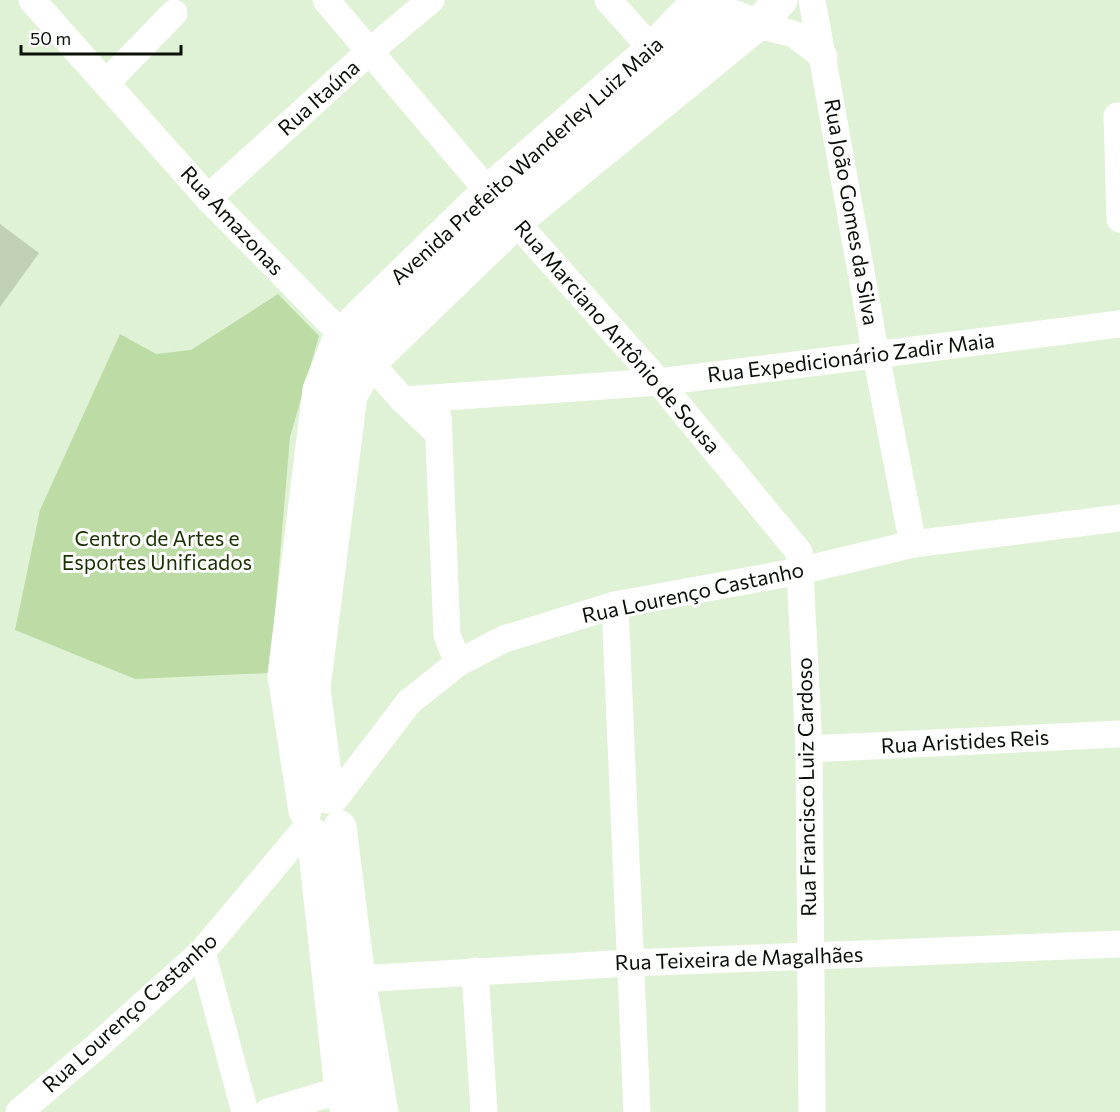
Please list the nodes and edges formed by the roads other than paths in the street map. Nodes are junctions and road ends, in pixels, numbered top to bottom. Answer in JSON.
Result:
{"nodes":[{"id":1,"x":32,"y":0,"type":"edge"},
{"id":2,"x":326,"y":0,"type":"edge"},
{"id":3,"x":431,"y":0,"type":"edge"},
{"id":4,"x":608,"y":0,"type":"edge"},
{"id":5,"x":781,"y":0,"type":"edge"},
{"id":6,"x":812,"y":0,"type":"edge"},
{"id":7,"x":713,"y":5,"type":"edge"},
{"id":8,"x":174,"y":13,"type":"dead end"},
{"id":9,"x":757,"y":25,"type":"junction"},
{"id":10,"x":652,"y":49,"type":"junction"},
{"id":11,"x":370,"y":51,"type":"junction"},
{"id":12,"x":824,"y":57,"type":"junction"},
{"id":13,"x":107,"y":82,"type":"junction"},
{"id":14,"x":1117,"y":116,"type":"dead end"},
{"id":15,"x":208,"y":198,"type":"junction"},
{"id":16,"x":503,"y":206,"type":"junction"},
{"id":17,"x":1120,"y":219,"type":"edge"},
{"id":18,"x":1120,"y":324,"type":"edge"},
{"id":19,"x":355,"y":348,"type":"junction"},
{"id":20,"x":876,"y":355,"type":"junction"},
{"id":21,"x":659,"y":382,"type":"junction"},
{"id":22,"x":438,"y":397,"type":"junction"},
{"id":23,"x":403,"y":400,"type":"junction"},
{"id":24,"x":439,"y":435,"type":"junction"},
{"id":25,"x":1120,"y":518,"type":"edge"},
{"id":26,"x":913,"y":544,"type":"junction"},
{"id":27,"x":800,"y":571,"type":"junction"},
{"id":28,"x":615,"y":605,"type":"junction"},
{"id":29,"x":458,"y":663,"type":"junction"},
{"id":30,"x":1120,"y":734,"type":"edge"},
{"id":31,"x":809,"y":749,"type":"junction"},
{"id":32,"x":321,"y":816,"type":"junction"},
{"id":33,"x":1120,"y":944,"type":"edge"},
{"id":34,"x":202,"y":952,"type":"junction"},
{"id":35,"x":811,"y":956,"type":"junction"},
{"id":36,"x":630,"y":963,"type":"junction"},
{"id":37,"x":475,"y":971,"type":"junction"},
{"id":38,"x":358,"y":980,"type":"junction"},
{"id":39,"x":350,"y":1104,"type":"edge"},
{"id":40,"x":19,"y":1112,"type":"edge"},
{"id":41,"x":245,"y":1112,"type":"edge"},
{"id":42,"x":268,"y":1112,"type":"edge"},
{"id":43,"x":382,"y":1112,"type":"edge"},
{"id":44,"x":484,"y":1112,"type":"edge"},
{"id":45,"x":637,"y":1112,"type":"edge"},
{"id":46,"x":812,"y":1112,"type":"edge"}],
"edges":[{"from":1,"to":13,"type":"street","name":"Rua Amazonas"},
{"from":2,"to":11,"type":"street","name":"Rua Marciano Antônio de Sousa"},
{"from":3,"to":11,"type":"street","name":"Rua Itaúna"},
{"from":4,"to":10,"type":"street"},
{"from":5,"to":9,"type":"main road","name":"Avenida Prefeito Wanderley Luiz Maia"},
{"from":6,"to":12,"type":"street","name":"Rua João Gomes da Silva"},
{"from":7,"to":9,"type":"main road"},
{"from":7,"to":10,"type":"main road","name":"Avenida Prefeito Wanderley Luiz Maia"},
{"from":7,"to":16,"type":"street"},
{"from":8,"to":13,"type":"street"},
{"from":9,"to":12,"type":"street"},
{"from":9,"to":16,"type":"main road","name":"Avenida Prefeito Wanderley Luiz Maia"},
{"from":10,"to":16,"type":"main road","name":"Avenida Prefeito Wanderley Luiz Maia"},
{"from":11,"to":15,"type":"street","name":"Rua Itaúna"},
{"from":11,"to":16,"type":"street","name":"Rua Marciano Antônio de Sousa"},
{"from":12,"to":20,"type":"street","name":"Rua João Gomes da Silva"},
{"from":13,"to":15,"type":"street","name":"Rua Amazonas"},
{"from":14,"to":17,"type":"street"},
{"from":15,"to":19,"type":"street","name":"Rua Amazonas"},
{"from":16,"to":19,"type":"main road","name":"Avenida Prefeito Wanderley Luiz Maia"},
{"from":16,"to":21,"type":"street","name":"Rua Marciano Antônio de Sousa"},
{"from":18,"to":20,"type":"street","name":"Rua Expedicionário Zadir Maia"},
{"from":19,"to":23,"type":"street","name":"Rua Amazonas"},
{"from":19,"to":32,"type":"main road","name":"Avenida Prefeito Wanderley Luiz Maia"},
{"from":20,"to":21,"type":"street","name":"Rua Expedicionário Zadir Maia"},
{"from":20,"to":26,"type":"street","name":"Rua João Gomes da Silva"},
{"from":21,"to":22,"type":"street","name":"Rua Expedicionário Zadir Maia"},
{"from":21,"to":27,"type":"street","name":"Rua Marciano Antônio de Sousa"},
{"from":22,"to":23,"type":"street","name":"Rua Expedicionário Zadir Maia"},
{"from":22,"to":24,"type":"street"},
{"from":23,"to":24,"type":"street","name":"Rua Amazonas"},
{"from":24,"to":29,"type":"street"},
{"from":25,"to":26,"type":"street","name":"Rua Lourenço Castanho"},
{"from":26,"to":27,"type":"street","name":"Rua Lourenço Castanho"},
{"from":27,"to":28,"type":"street","name":"Rua Lourenço Castanho"},
{"from":27,"to":31,"type":"street","name":"Rua Francisco Luiz Cardoso"},
{"from":28,"to":29,"type":"street","name":"Rua Lourenço Castanho"},
{"from":28,"to":36,"type":"street"},
{"from":29,"to":32,"type":"street","name":"Rua Lourenço Castanho"},
{"from":30,"to":31,"type":"street","name":"Rua Aristides Reis"},
{"from":31,"to":35,"type":"street","name":"Rua Francisco Luiz Cardoso"},
{"from":32,"to":34,"type":"street","name":"Rua Lourenço Castanho"},
{"from":32,"to":38,"type":"main road","name":"Avenida Prefeito Wanderley Luiz Maia"},
{"from":32,"to":39,"type":"main road","name":"Avenida Prefeito Wanderley Luiz Maia"},
{"from":33,"to":35,"type":"street","name":"Rua Teixeira de Magalhães"},
{"from":34,"to":40,"type":"street","name":"Rua Lourenço Castanho"},
{"from":34,"to":41,"type":"street"},
{"from":35,"to":36,"type":"street","name":"Rua Teixeira de Magalhães"},
{"from":35,"to":46,"type":"street","name":"Rua Francisco Luiz Cardoso"},
{"from":36,"to":37,"type":"street","name":"Rua Teixeira de Magalhães"},
{"from":36,"to":45,"type":"street"},
{"from":37,"to":38,"type":"street","name":"Rua Teixeira de Magalhães"},
{"from":37,"to":44,"type":"street"},
{"from":38,"to":43,"type":"main road","name":"Avenida Prefeito Wanderley Luiz Maia"},
{"from":39,"to":42,"type":"street"}]}
